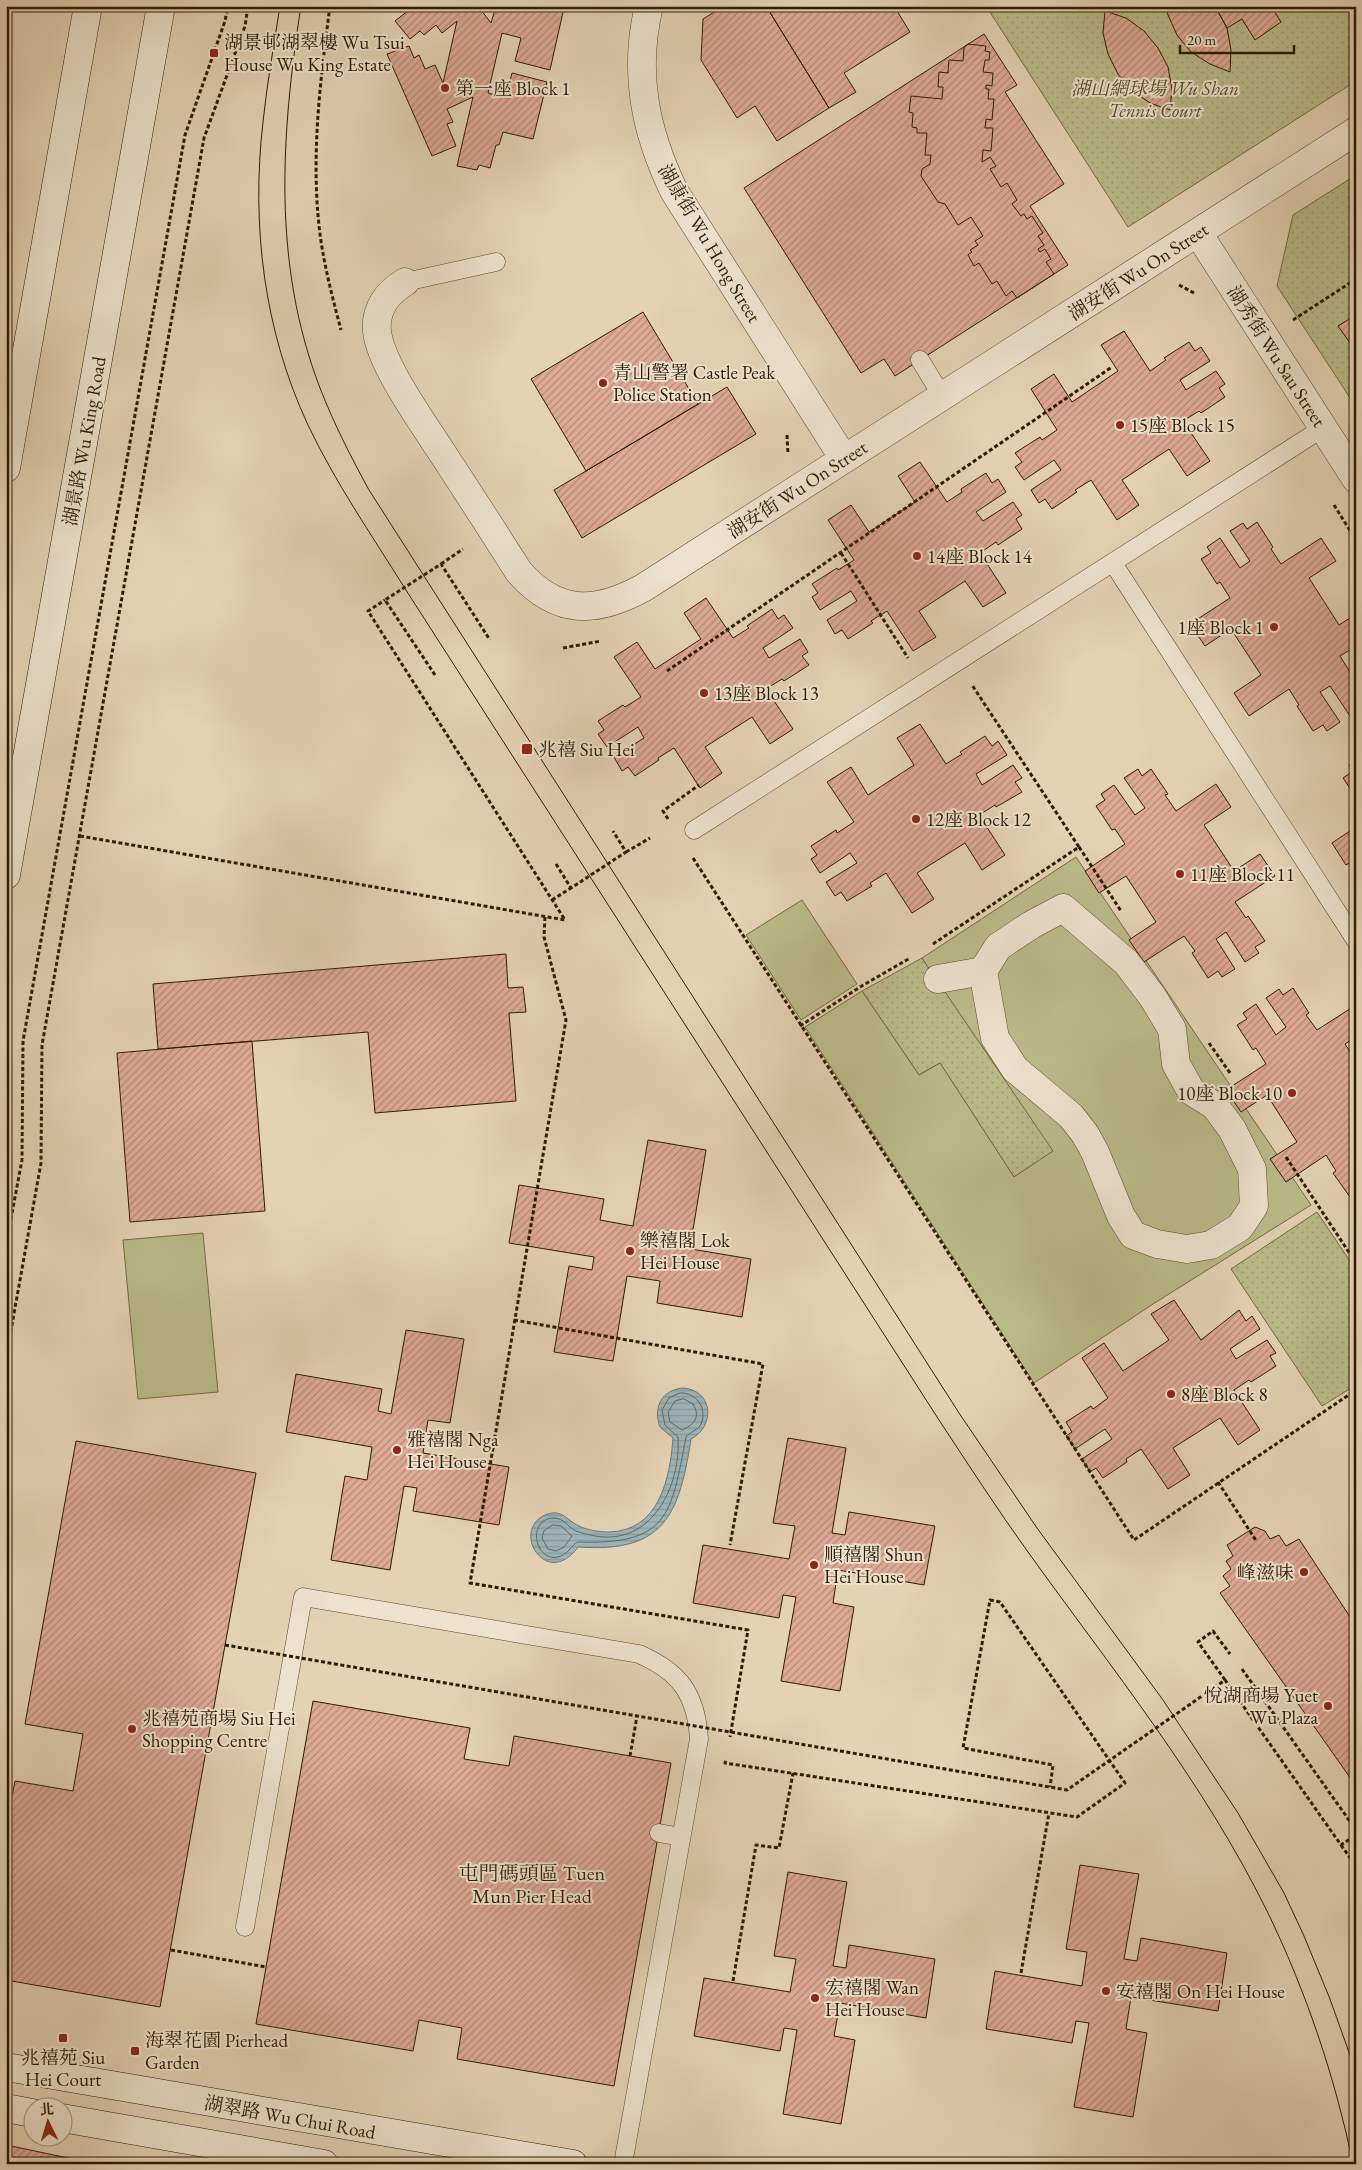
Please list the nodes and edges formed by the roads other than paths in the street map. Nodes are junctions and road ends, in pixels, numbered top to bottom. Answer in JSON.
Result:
{"nodes":[{"id":1,"x":88,"y":6,"type":"edge"},
{"id":2,"x":161,"y":6,"type":"edge"},
{"id":3,"x":649,"y":6,"type":"edge"},
{"id":4,"x":1356,"y":131,"type":"edge"},
{"id":5,"x":1198,"y":233,"type":"junction"},
{"id":6,"x":496,"y":262,"type":"dead end"},
{"id":7,"x":405,"y":282,"type":"joint"},
{"id":8,"x":920,"y":360,"type":"dead end"},
{"id":9,"x":942,"y":396,"type":"junction"},
{"id":10,"x":1323,"y":428,"type":"junction"},
{"id":11,"x":844,"y":459,"type":"junction"},
{"id":12,"x":6,"y":468,"type":"edge"},
{"id":13,"x":1356,"y":479,"type":"edge"},
{"id":14,"x":1113,"y":563,"type":"junction"},
{"id":15,"x":694,"y":830,"type":"dead end"},
{"id":16,"x":6,"y":875,"type":"edge"},
{"id":17,"x":1356,"y":941,"type":"edge"},
{"id":18,"x":983,"y":971,"type":"junction"},
{"id":19,"x":938,"y":979,"type":"dead end"},
{"id":20,"x":659,"y":1833,"type":"dead end"},
{"id":21,"x":681,"y":1837,"type":"junction"},
{"id":22,"x":245,"y":1927,"type":"dead end"},
{"id":23,"x":6,"y":2067,"type":"edge"},
{"id":24,"x":6,"y":2108,"type":"edge"},
{"id":25,"x":22,"y":2111,"type":"edge"},
{"id":26,"x":72,"y":2120,"type":"edge"},
{"id":27,"x":324,"y":2164,"type":"edge"},
{"id":28,"x":573,"y":2164,"type":"edge"},
{"id":29,"x":623,"y":2164,"type":"edge"}],
"edges":[{"from":1,"to":12,"type":"street"},
{"from":2,"to":16,"type":"street","name":"湖景路 Wu King Road"},
{"from":3,"to":11,"type":"street","name":"湖康街 Wu Hong Street"},
{"from":4,"to":5,"type":"street","name":"湖安街 Wu On Street"},
{"from":5,"to":9,"type":"street","name":"湖安街 Wu On Street"},
{"from":5,"to":10,"type":"street","name":"湖秀街 Wu Sau Street"},
{"from":6,"to":7,"type":"lane"},
{"from":7,"to":11,"type":"street","name":"湖安街 Wu On Street"},
{"from":8,"to":9,"type":"lane"},
{"from":9,"to":11,"type":"street","name":"湖安街 Wu On Street"},
{"from":10,"to":13,"type":"street","name":"湖秀街 Wu Sau Street"},
{"from":10,"to":14,"type":"lane"},
{"from":14,"to":15,"type":"lane"},
{"from":14,"to":17,"type":"lane"},
{"from":18,"to":18,"type":"street"},
{"from":18,"to":19,"type":"street"},
{"from":20,"to":21,"type":"lane"},
{"from":21,"to":22,"type":"lane"},
{"from":21,"to":29,"type":"lane"},
{"from":23,"to":28,"type":"street","name":"湖翠路 Wu Chui Road"},
{"from":24,"to":25,"type":"street"},
{"from":26,"to":27,"type":"street"}]}
